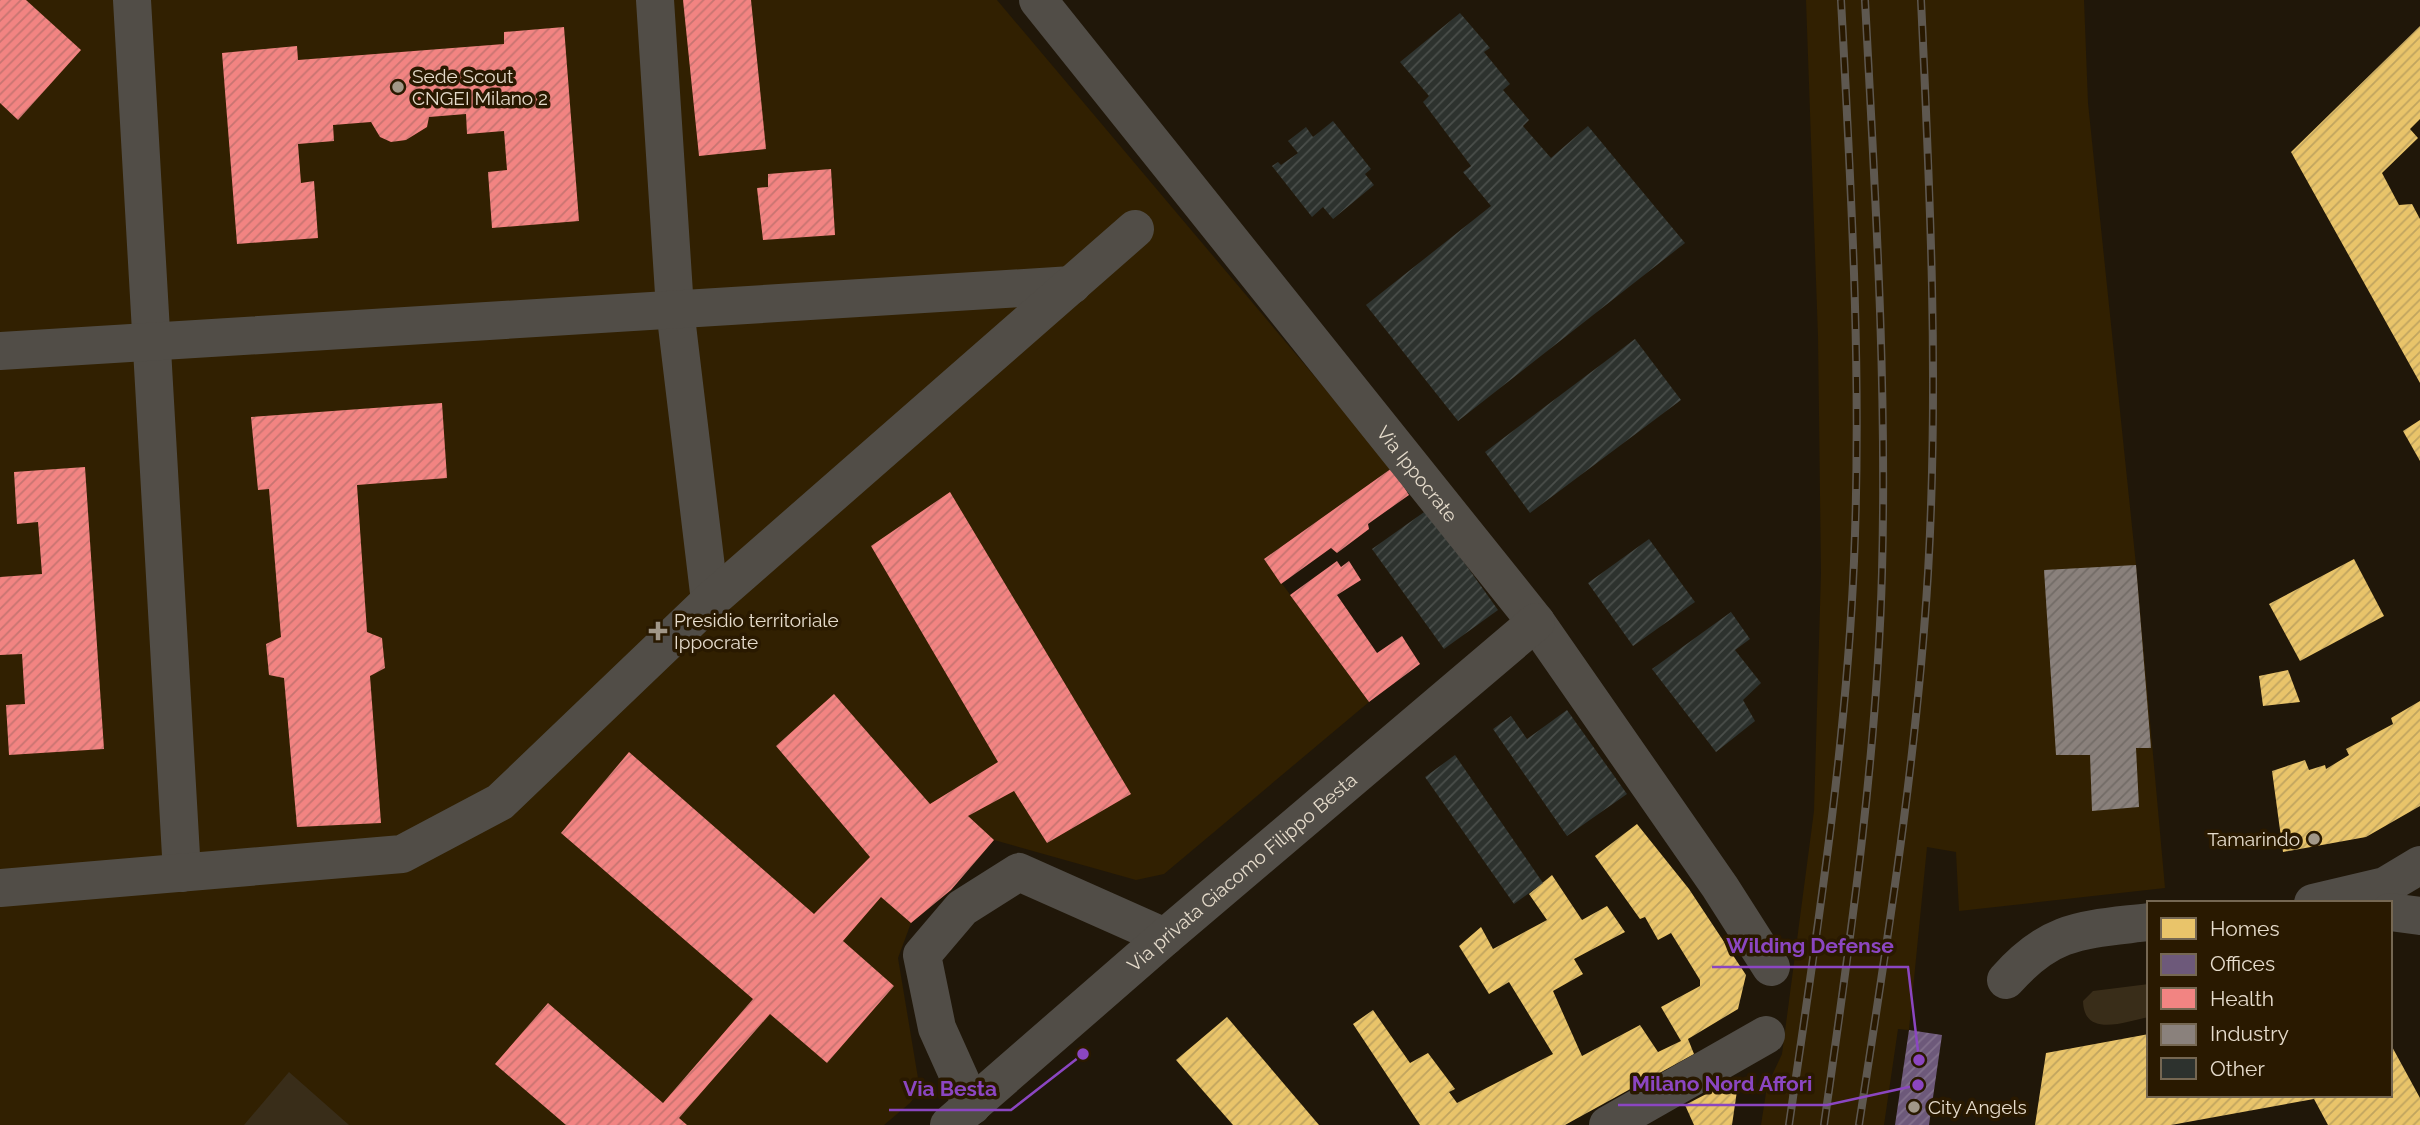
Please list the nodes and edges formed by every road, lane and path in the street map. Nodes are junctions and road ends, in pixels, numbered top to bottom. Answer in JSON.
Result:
{"nodes":[{"id":1,"x":132,"y":0,"type":"edge"},
{"id":2,"x":655,"y":0,"type":"edge"},
{"id":3,"x":1038,"y":0,"type":"edge"},
{"id":4,"x":1135,"y":229,"type":"dead end"},
{"id":5,"x":1072,"y":285,"type":"junction"},
{"id":6,"x":675,"y":309,"type":"junction"},
{"id":7,"x":152,"y":342,"type":"junction"},
{"id":8,"x":0,"y":351,"type":"edge"},
{"id":9,"x":710,"y":601,"type":"junction"},
{"id":10,"x":1536,"y":622,"type":"junction"},
{"id":11,"x":2420,"y":865,"type":"edge"},
{"id":12,"x":182,"y":873,"type":"junction"},
{"id":13,"x":0,"y":888,"type":"edge"},
{"id":14,"x":2321,"y":901,"type":"edge"},
{"id":15,"x":2392,"y":912,"type":"edge"},
{"id":16,"x":2420,"y":916,"type":"edge"},
{"id":17,"x":2147,"y":922,"type":"edge"},
{"id":18,"x":1165,"y":937,"type":"junction"},
{"id":19,"x":1771,"y":967,"type":"dead end"},
{"id":20,"x":2006,"y":980,"type":"dead end"},
{"id":21,"x":1766,"y":1035,"type":"dead end"},
{"id":22,"x":961,"y":1116,"type":"edge"},
{"id":23,"x":1608,"y":1125,"type":"edge"}],
"edges":[{"from":1,"to":7,"type":"street"},
{"from":2,"to":6,"type":"street"},
{"from":3,"to":10,"type":"street","name":"Via Ippocrate"},
{"from":4,"to":5,"type":"street"},
{"from":5,"to":6,"type":"street"},
{"from":5,"to":9,"type":"street"},
{"from":6,"to":7,"type":"street"},
{"from":6,"to":9,"type":"street"},
{"from":7,"to":8,"type":"street"},
{"from":7,"to":12,"type":"street"},
{"from":9,"to":12,"type":"street"},
{"from":10,"to":18,"type":"street","name":"Via privata Giacomo Filippo Besta"},
{"from":10,"to":19,"type":"street","name":"Via Ippocrate"},
{"from":11,"to":14,"type":"street"},
{"from":12,"to":13,"type":"street"},
{"from":15,"to":16,"type":"street"},
{"from":17,"to":20,"type":"street"},
{"from":18,"to":22,"type":"street","name":"Via privata Giacomo Filippo Besta"},
{"from":18,"to":22,"type":"street"},
{"from":21,"to":23,"type":"street"}]}
